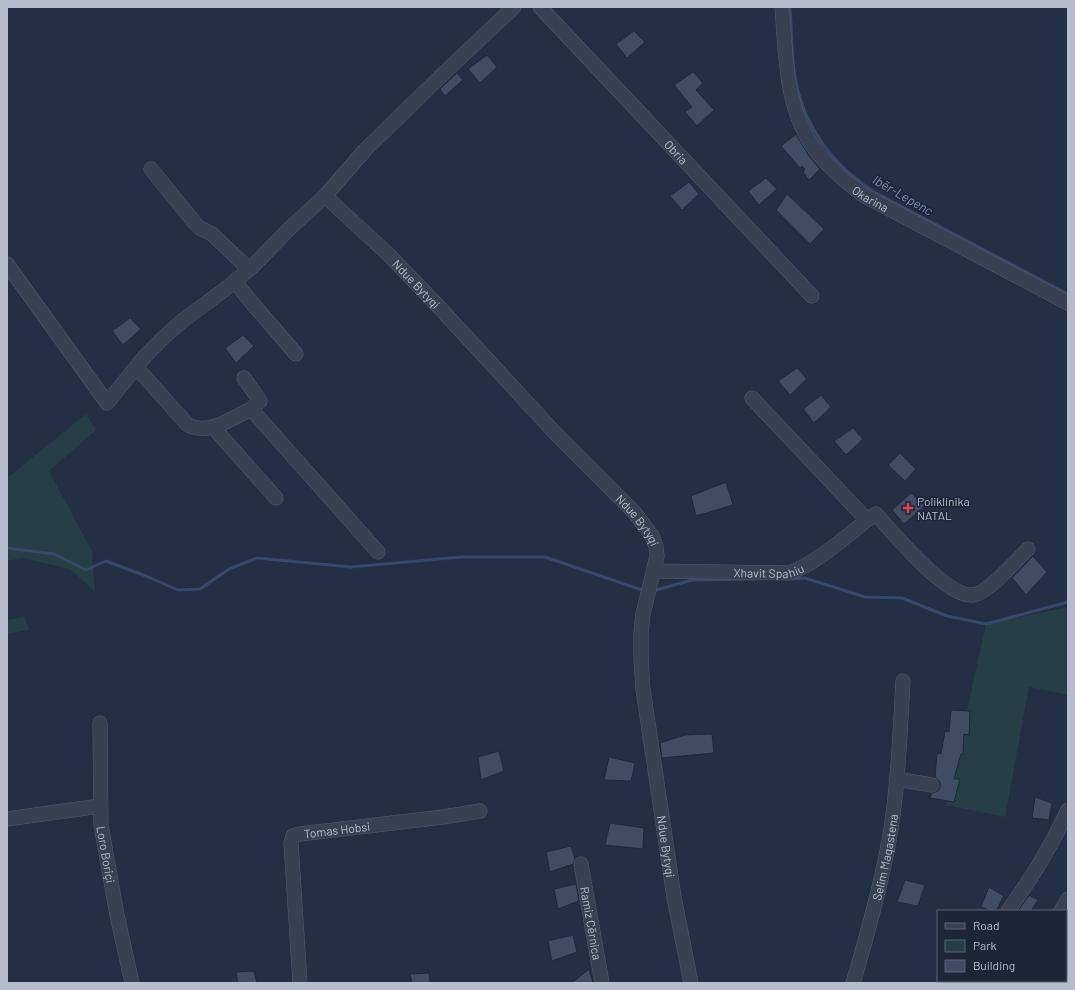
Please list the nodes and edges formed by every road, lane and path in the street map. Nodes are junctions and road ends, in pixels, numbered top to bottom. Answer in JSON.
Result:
{"nodes":[{"id":1,"x":514,"y":7,"type":"edge"},
{"id":2,"x":540,"y":7,"type":"edge"},
{"id":3,"x":782,"y":7,"type":"edge"},
{"id":4,"x":151,"y":169,"type":"dead end"},
{"id":5,"x":325,"y":196,"type":"junction"},
{"id":6,"x":7,"y":264,"type":"edge"},
{"id":7,"x":249,"y":269,"type":"junction"},
{"id":8,"x":235,"y":282,"type":"junction"},
{"id":9,"x":812,"y":296,"type":"dead end"},
{"id":10,"x":1068,"y":303,"type":"edge"},
{"id":11,"x":296,"y":354,"type":"dead end"},
{"id":12,"x":136,"y":367,"type":"junction"},
{"id":13,"x":244,"y":378,"type":"dead end"},
{"id":14,"x":752,"y":398,"type":"dead end"},
{"id":15,"x":251,"y":408,"type":"junction"},
{"id":16,"x":213,"y":427,"type":"junction"},
{"id":17,"x":276,"y":498,"type":"dead end"},
{"id":18,"x":867,"y":520,"type":"junction"},
{"id":19,"x":1028,"y":549,"type":"dead end"},
{"id":20,"x":378,"y":552,"type":"dead end"},
{"id":21,"x":654,"y":571,"type":"junction"},
{"id":22,"x":903,"y":681,"type":"dead end"},
{"id":23,"x":100,"y":723,"type":"dead end"},
{"id":24,"x":896,"y":780,"type":"junction"},
{"id":25,"x":932,"y":785,"type":"dead end"},
{"id":26,"x":100,"y":806,"type":"junction"},
{"id":27,"x":1068,"y":810,"type":"edge"},
{"id":28,"x":480,"y":811,"type":"dead end"},
{"id":29,"x":7,"y":819,"type":"edge"},
{"id":30,"x":581,"y":864,"type":"dead end"},
{"id":31,"x":1068,"y":899,"type":"edge"},
{"id":32,"x":1009,"y":910,"type":"edge"},
{"id":33,"x":1062,"y":910,"type":"edge"},
{"id":34,"x":132,"y":983,"type":"edge"},
{"id":35,"x":300,"y":983,"type":"edge"},
{"id":36,"x":602,"y":983,"type":"edge"},
{"id":37,"x":691,"y":983,"type":"edge"},
{"id":38,"x":853,"y":983,"type":"edge"}],
"edges":[{"from":1,"to":5,"type":"street"},
{"from":2,"to":9,"type":"street","name":"Obria"},
{"from":3,"to":10,"type":"street","name":"Okarina"},
{"from":4,"to":7,"type":"street"},
{"from":5,"to":7,"type":"street"},
{"from":5,"to":21,"type":"street","name":"Ndue Bytyqi"},
{"from":6,"to":12,"type":"street"},
{"from":7,"to":8,"type":"street"},
{"from":8,"to":11,"type":"street"},
{"from":8,"to":12,"type":"street"},
{"from":12,"to":16,"type":"street"},
{"from":13,"to":15,"type":"street"},
{"from":14,"to":18,"type":"street"},
{"from":15,"to":16,"type":"street"},
{"from":15,"to":20,"type":"street"},
{"from":16,"to":17,"type":"street"},
{"from":18,"to":19,"type":"street"},
{"from":18,"to":21,"type":"street","name":"Xhavit Spahiu"},
{"from":21,"to":37,"type":"street","name":"Ndue Bytyqi"},
{"from":22,"to":24,"type":"street","name":"Selim Maqastena"},
{"from":23,"to":26,"type":"street","name":"Loro Boriçi"},
{"from":24,"to":25,"type":"street"},
{"from":24,"to":38,"type":"street","name":"Selim Maqastena"},
{"from":26,"to":29,"type":"street"},
{"from":26,"to":34,"type":"street","name":"Loro Boriçi"},
{"from":27,"to":32,"type":"street"},
{"from":28,"to":35,"type":"street","name":"Tomas Hobsi"},
{"from":30,"to":36,"type":"street","name":"Ramiz Cërnica"},
{"from":31,"to":33,"type":"street"}]}
